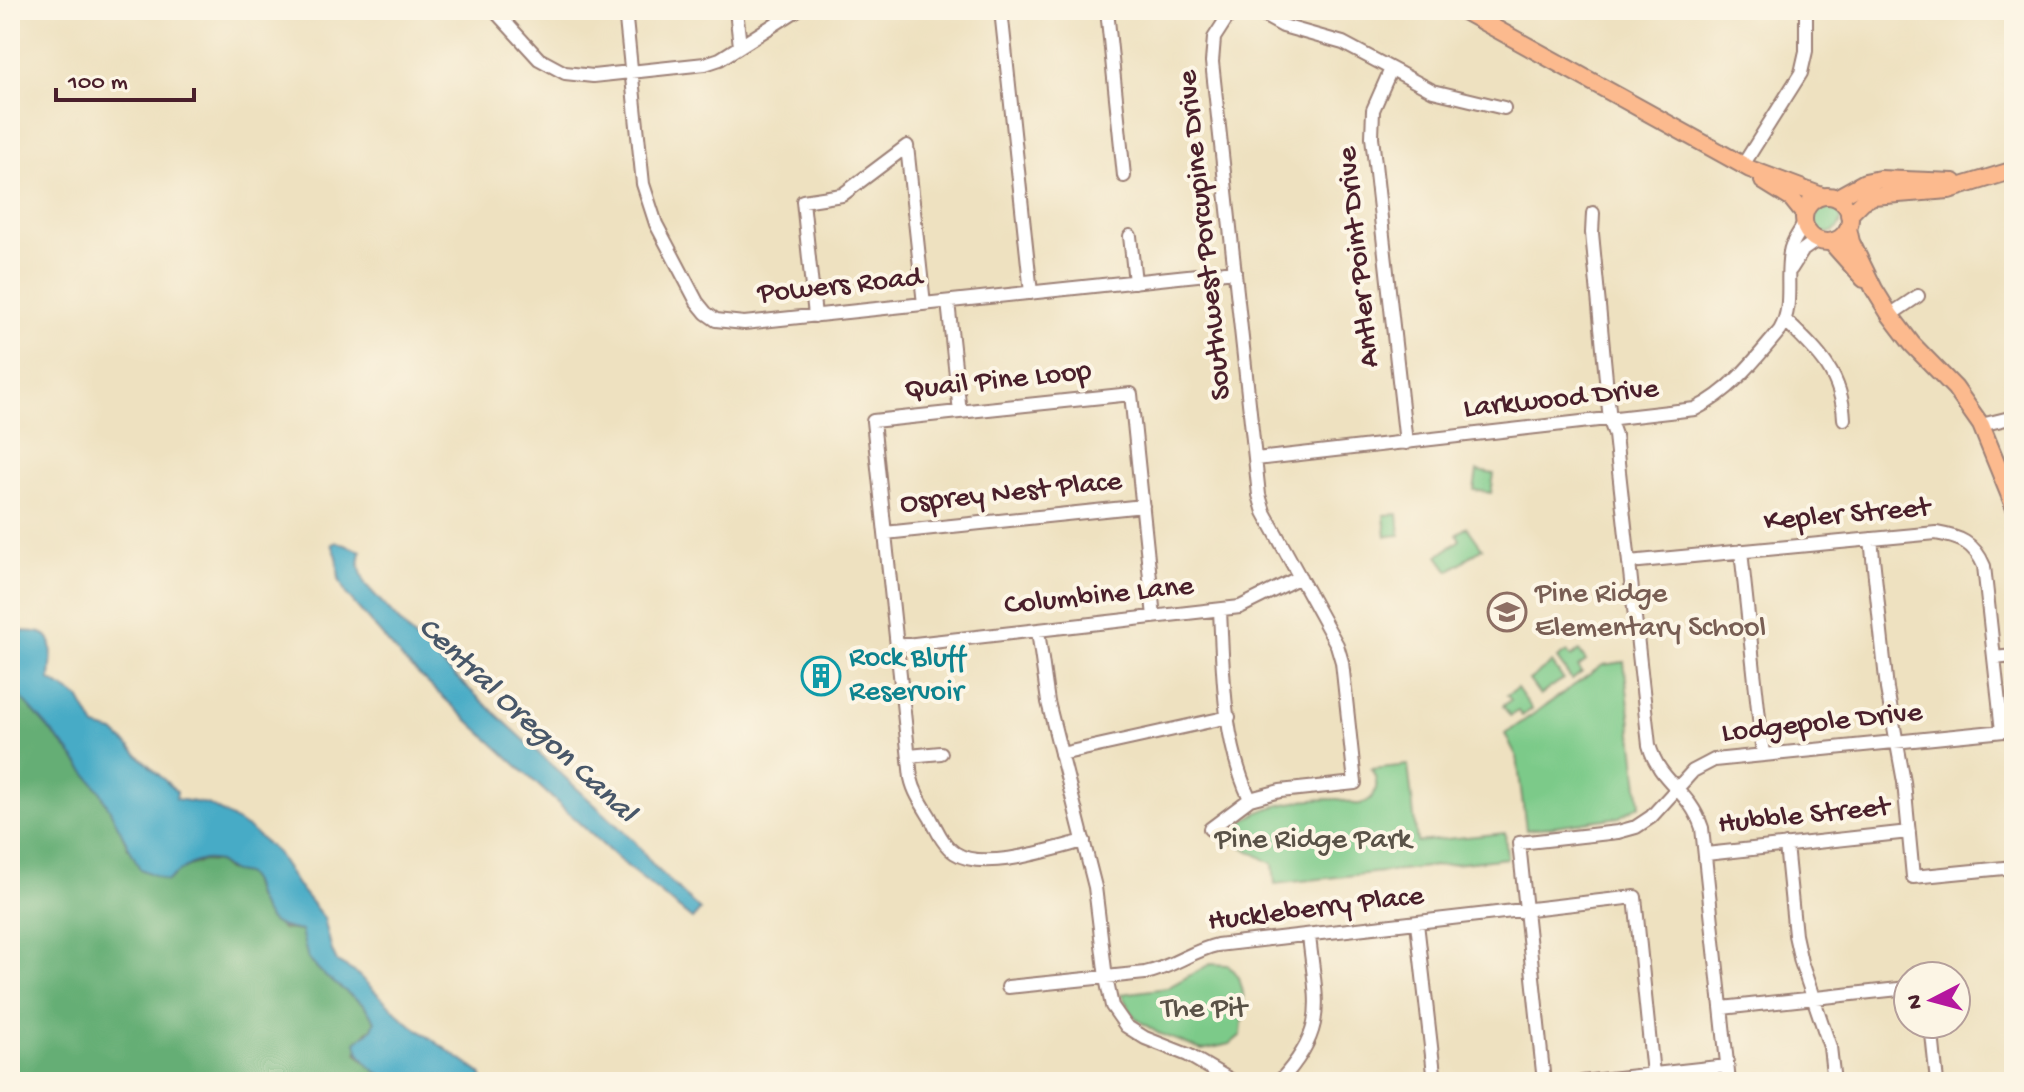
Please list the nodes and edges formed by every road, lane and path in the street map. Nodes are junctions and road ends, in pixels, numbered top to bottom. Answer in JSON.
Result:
{"nodes":[{"id":1,"x":494,"y":10,"type":"edge"},
{"id":2,"x":625,"y":10,"type":"edge"},
{"id":3,"x":736,"y":10,"type":"edge"},
{"id":4,"x":797,"y":10,"type":"edge"},
{"id":5,"x":1001,"y":10,"type":"edge"},
{"id":6,"x":1107,"y":10,"type":"edge"},
{"id":7,"x":1232,"y":10,"type":"edge"},
{"id":8,"x":1254,"y":10,"type":"edge"},
{"id":9,"x":1462,"y":10,"type":"edge"},
{"id":10,"x":1806,"y":10,"type":"edge"},
{"id":11,"x":740,"y":46,"type":"junction"},
{"id":12,"x":1391,"y":69,"type":"junction"},
{"id":13,"x":631,"y":73,"type":"junction"},
{"id":14,"x":1504,"y":108,"type":"dead end"},
{"id":15,"x":1747,"y":167,"type":"junction"},
{"id":16,"x":2014,"y":170,"type":"edge"},
{"id":17,"x":1124,"y":176,"type":"dead end"},
{"id":18,"x":1968,"y":184,"type":"junction"},
{"id":19,"x":1829,"y":197,"type":"junction"},
{"id":20,"x":1593,"y":213,"type":"dead end"},
{"id":21,"x":1804,"y":218,"type":"junction"},
{"id":22,"x":1849,"y":222,"type":"junction"},
{"id":23,"x":1130,"y":236,"type":"dead end"},
{"id":24,"x":1824,"y":241,"type":"junction"},
{"id":25,"x":1235,"y":271,"type":"junction"},
{"id":26,"x":1789,"y":272,"type":"junction"},
{"id":27,"x":1135,"y":282,"type":"junction"},
{"id":28,"x":1874,"y":289,"type":"junction"},
{"id":29,"x":1031,"y":293,"type":"junction"},
{"id":30,"x":1918,"y":296,"type":"dead end"},
{"id":31,"x":948,"y":302,"type":"junction"},
{"id":32,"x":924,"y":304,"type":"junction"},
{"id":33,"x":1890,"y":315,"type":"junction"},
{"id":34,"x":815,"y":316,"type":"junction"},
{"id":35,"x":1786,"y":321,"type":"junction"},
{"id":36,"x":960,"y":412,"type":"junction"},
{"id":37,"x":2014,"y":417,"type":"edge"},
{"id":38,"x":1844,"y":419,"type":"dead end"},
{"id":39,"x":1610,"y":421,"type":"junction"},
{"id":40,"x":1981,"y":425,"type":"junction"},
{"id":41,"x":1406,"y":443,"type":"junction"},
{"id":42,"x":1256,"y":459,"type":"junction"},
{"id":43,"x":1143,"y":506,"type":"junction"},
{"id":44,"x":2014,"y":506,"type":"edge"},
{"id":45,"x":885,"y":533,"type":"junction"},
{"id":46,"x":1871,"y":539,"type":"junction"},
{"id":47,"x":1741,"y":551,"type":"junction"},
{"id":48,"x":1629,"y":562,"type":"junction"},
{"id":49,"x":1300,"y":577,"type":"junction"},
{"id":50,"x":1220,"y":610,"type":"junction"},
{"id":51,"x":1154,"y":617,"type":"junction"},
{"id":52,"x":1038,"y":631,"type":"junction"},
{"id":53,"x":897,"y":646,"type":"junction"},
{"id":54,"x":2014,"y":656,"type":"edge"},
{"id":55,"x":1994,"y":658,"type":"junction"},
{"id":56,"x":1229,"y":717,"type":"junction"},
{"id":57,"x":2008,"y":731,"type":"edge"},
{"id":58,"x":1896,"y":743,"type":"junction"},
{"id":59,"x":941,"y":753,"type":"dead end"},
{"id":60,"x":1061,"y":754,"type":"junction"},
{"id":61,"x":1763,"y":755,"type":"junction"},
{"id":62,"x":909,"y":756,"type":"junction"},
{"id":63,"x":1676,"y":788,"type":"junction"},
{"id":64,"x":1250,"y":799,"type":"junction"},
{"id":65,"x":1210,"y":829,"type":"dead end"},
{"id":66,"x":1909,"y":832,"type":"junction"},
{"id":67,"x":1084,"y":841,"type":"junction"},
{"id":68,"x":1786,"y":845,"type":"junction"},
{"id":69,"x":1706,"y":854,"type":"junction"},
{"id":70,"x":2014,"y":867,"type":"edge"},
{"id":71,"x":1526,"y":911,"type":"junction"},
{"id":72,"x":1417,"y":923,"type":"junction"},
{"id":73,"x":1309,"y":936,"type":"junction"},
{"id":74,"x":1106,"y":978,"type":"junction"},
{"id":75,"x":1008,"y":987,"type":"dead end"},
{"id":76,"x":1892,"y":990,"type":"edge"},
{"id":77,"x":1814,"y":998,"type":"junction"},
{"id":78,"x":1722,"y":1008,"type":"junction"},
{"id":79,"x":1933,"y":1040,"type":"edge"},
{"id":80,"x":1727,"y":1066,"type":"junction"},
{"id":81,"x":1653,"y":1074,"type":"junction"},
{"id":82,"x":1234,"y":1082,"type":"edge"},
{"id":83,"x":1279,"y":1082,"type":"edge"},
{"id":84,"x":1435,"y":1082,"type":"edge"},
{"id":85,"x":1544,"y":1082,"type":"edge"},
{"id":86,"x":1582,"y":1082,"type":"edge"},
{"id":87,"x":1729,"y":1082,"type":"edge"},
{"id":88,"x":1834,"y":1082,"type":"edge"},
{"id":89,"x":1937,"y":1082,"type":"edge"}],
"edges":[{"from":1,"to":13,"type":"street"},
{"from":2,"to":13,"type":"street","name":"Powers Road"},
{"from":3,"to":11,"type":"street"},
{"from":4,"to":11,"type":"street"},
{"from":5,"to":29,"type":"street"},
{"from":6,"to":17,"type":"street"},
{"from":7,"to":25,"type":"street","name":"Southwest Porcupine Drive"},
{"from":8,"to":12,"type":"street"},
{"from":9,"to":15,"type":"main road"},
{"from":10,"to":15,"type":"street"},
{"from":11,"to":13,"type":"street"},
{"from":12,"to":14,"type":"street"},
{"from":12,"to":41,"type":"street","name":"Antler Point Drive"},
{"from":13,"to":34,"type":"street","name":"Powers Road"},
{"from":15,"to":19,"type":"main road"},
{"from":15,"to":21,"type":"main road"},
{"from":16,"to":18,"type":"main road"},
{"from":18,"to":19,"type":"main road"},
{"from":18,"to":22,"type":"main road"},
{"from":19,"to":21,"type":"main road"},
{"from":19,"to":22,"type":"main road"},
{"from":20,"to":39,"type":"street"},
{"from":21,"to":24,"type":"main road"},
{"from":21,"to":26,"type":"street"},
{"from":22,"to":24,"type":"main road"},
{"from":22,"to":28,"type":"main road"},
{"from":23,"to":27,"type":"street"},
{"from":24,"to":26,"type":"street"},
{"from":24,"to":28,"type":"main road"},
{"from":25,"to":27,"type":"street","name":"Powers Road"},
{"from":25,"to":42,"type":"street","name":"Southwest Porcupine Drive"},
{"from":26,"to":35,"type":"street"},
{"from":27,"to":29,"type":"street","name":"Powers Road"},
{"from":28,"to":33,"type":"main road"},
{"from":29,"to":31,"type":"street","name":"Powers Road"},
{"from":30,"to":33,"type":"street"},
{"from":31,"to":32,"type":"street","name":"Powers Road"},
{"from":31,"to":36,"type":"street"},
{"from":32,"to":34,"type":"street","name":"Powers Road"},
{"from":32,"to":34,"type":"street"},
{"from":33,"to":40,"type":"main road"},
{"from":35,"to":38,"type":"street"},
{"from":35,"to":39,"type":"street","name":"Larkwood Drive"},
{"from":36,"to":43,"type":"street","name":"Quail Pine Loop"},
{"from":36,"to":45,"type":"street","name":"Quail Pine Loop"},
{"from":37,"to":40,"type":"street"},
{"from":39,"to":41,"type":"street","name":"Larkwood Drive"},
{"from":39,"to":48,"type":"street"},
{"from":40,"to":44,"type":"main road"},
{"from":41,"to":42,"type":"street","name":"Larkwood Drive"},
{"from":42,"to":49,"type":"street","name":"Southwest Porcupine Drive"},
{"from":43,"to":45,"type":"street","name":"Osprey Nest Place"},
{"from":43,"to":51,"type":"street","name":"Quail Pine Loop"},
{"from":45,"to":53,"type":"street","name":"Quail Pine Loop"},
{"from":46,"to":47,"type":"street","name":"Kepler Street"},
{"from":46,"to":55,"type":"street","name":"Kepler Street"},
{"from":46,"to":58,"type":"street"},
{"from":47,"to":48,"type":"street","name":"Kepler Street"},
{"from":47,"to":61,"type":"street"},
{"from":48,"to":63,"type":"street"},
{"from":49,"to":50,"type":"street","name":"Columbine Lane"},
{"from":49,"to":64,"type":"street","name":"Southwest Porcupine Drive"},
{"from":50,"to":51,"type":"street","name":"Columbine Lane"},
{"from":50,"to":56,"type":"street"},
{"from":51,"to":52,"type":"street","name":"Columbine Lane"},
{"from":52,"to":53,"type":"street","name":"Columbine Lane"},
{"from":52,"to":60,"type":"street"},
{"from":53,"to":62,"type":"street","name":"Quail Pine Loop"},
{"from":54,"to":55,"type":"street"},
{"from":55,"to":57,"type":"street","name":"Kepler Street"},
{"from":56,"to":60,"type":"street"},
{"from":56,"to":64,"type":"street"},
{"from":57,"to":58,"type":"street","name":"Lodgepole Drive"},
{"from":58,"to":61,"type":"street","name":"Lodgepole Drive"},
{"from":58,"to":66,"type":"street"},
{"from":59,"to":62,"type":"street"},
{"from":60,"to":67,"type":"street"},
{"from":61,"to":63,"type":"street","name":"Lodgepole Drive"},
{"from":62,"to":67,"type":"street","name":"Quail Pine Loop"},
{"from":63,"to":69,"type":"street"},
{"from":63,"to":71,"type":"street","name":"Lodgepole Drive"},
{"from":64,"to":65,"type":"street"},
{"from":66,"to":68,"type":"street","name":"Hubble Street"},
{"from":66,"to":70,"type":"street"},
{"from":67,"to":74,"type":"street"},
{"from":68,"to":69,"type":"street","name":"Hubble Street"},
{"from":68,"to":77,"type":"street"},
{"from":69,"to":78,"type":"street"},
{"from":71,"to":72,"type":"street","name":"Huckleberry Place"},
{"from":71,"to":81,"type":"street","name":"Huckleberry Place"},
{"from":71,"to":85,"type":"street"},
{"from":72,"to":73,"type":"street","name":"Huckleberry Place"},
{"from":72,"to":84,"type":"street"},
{"from":73,"to":74,"type":"street","name":"Huckleberry Place"},
{"from":73,"to":83,"type":"street"},
{"from":74,"to":75,"type":"street","name":"Huckleberry Place"},
{"from":74,"to":82,"type":"street"},
{"from":76,"to":77,"type":"street"},
{"from":77,"to":78,"type":"street"},
{"from":77,"to":88,"type":"street"},
{"from":78,"to":80,"type":"street"},
{"from":79,"to":89,"type":"street"},
{"from":80,"to":81,"type":"street"},
{"from":80,"to":87,"type":"street"},
{"from":81,"to":86,"type":"street"}]}
